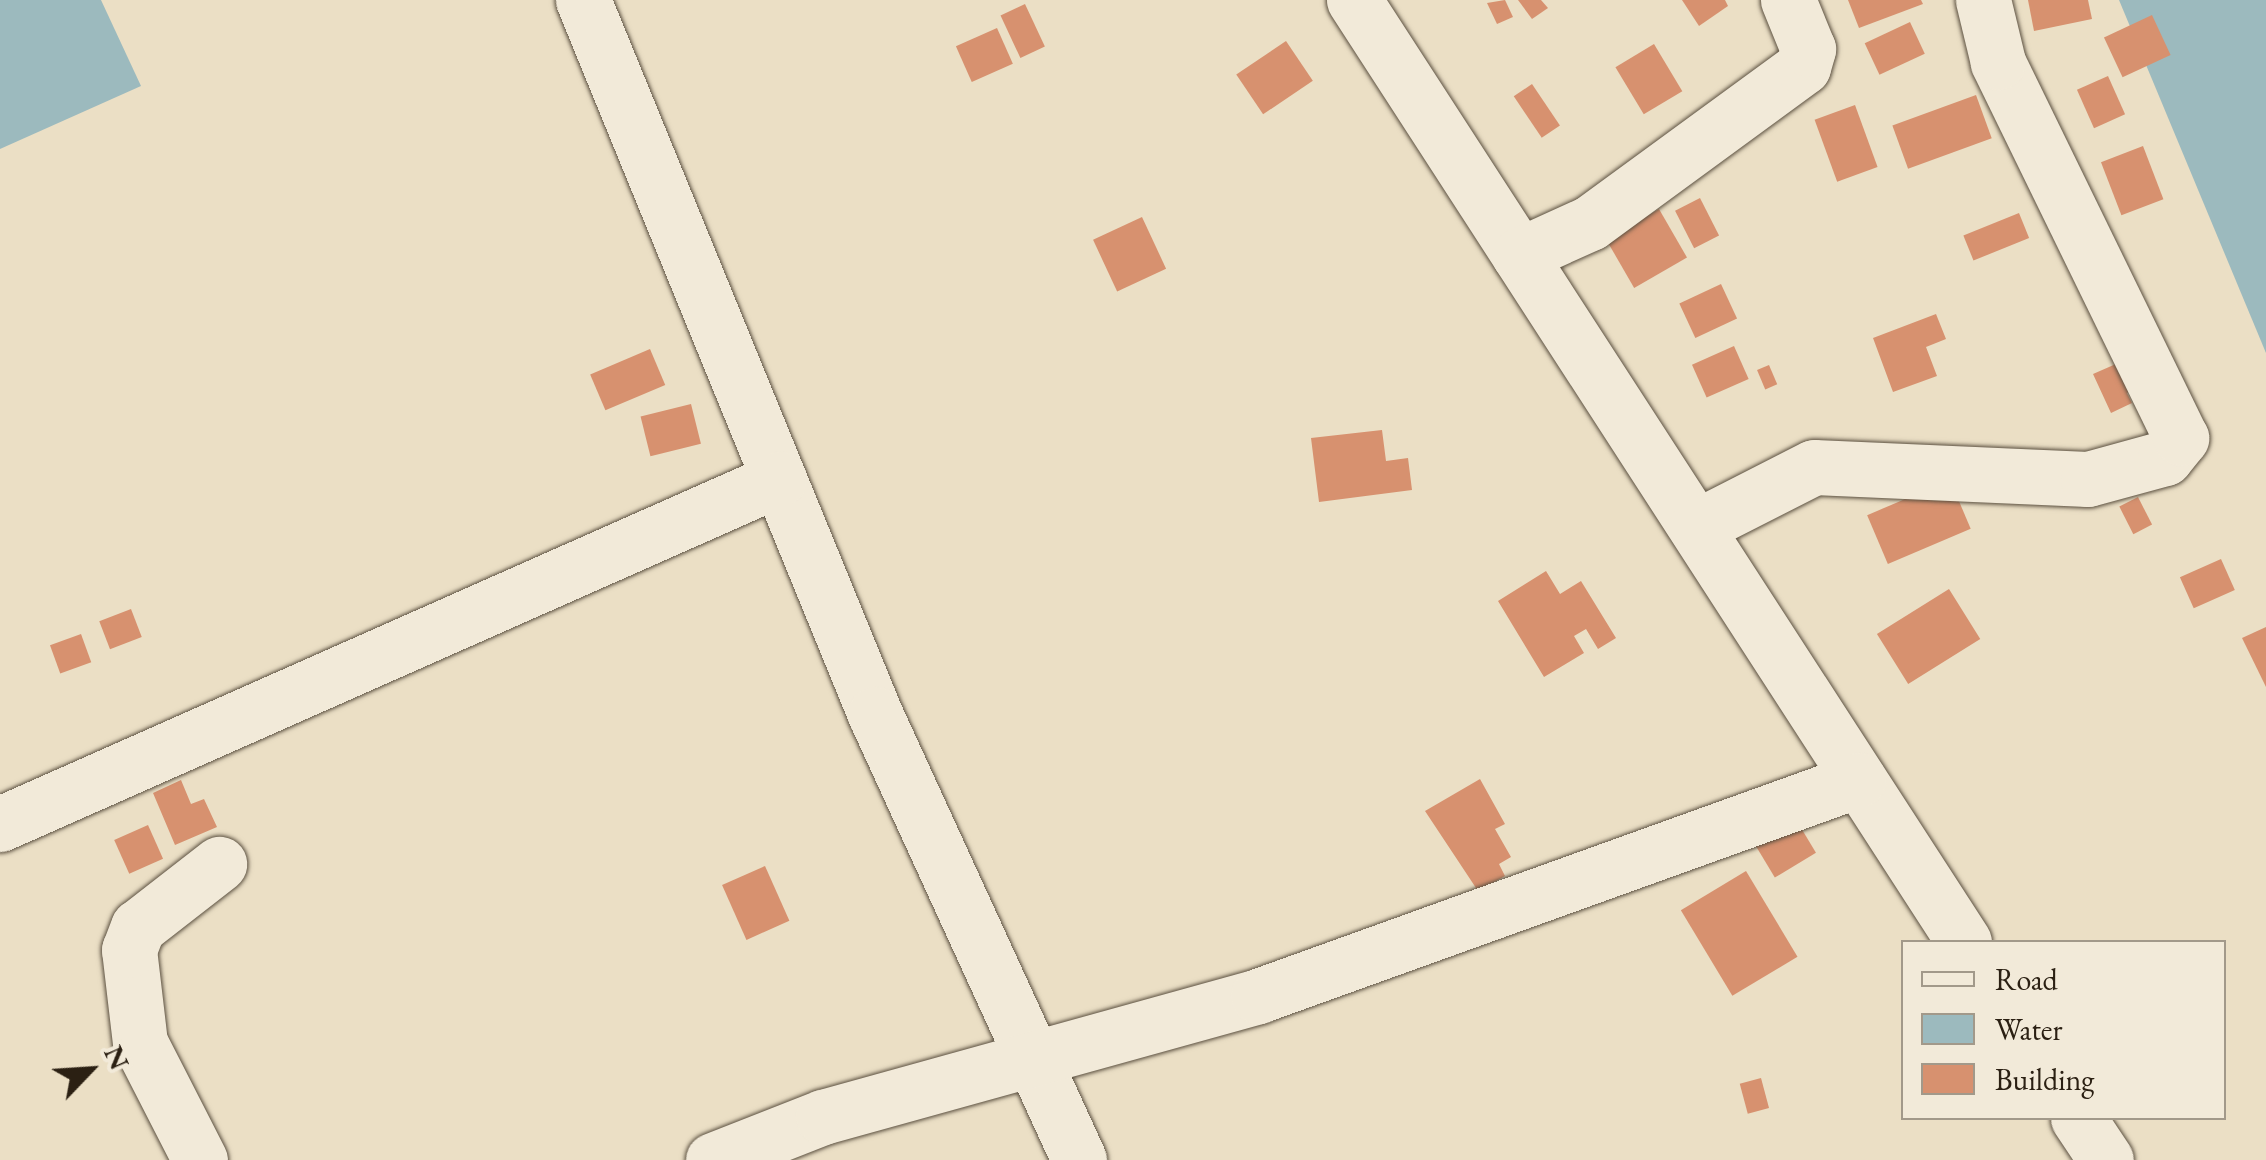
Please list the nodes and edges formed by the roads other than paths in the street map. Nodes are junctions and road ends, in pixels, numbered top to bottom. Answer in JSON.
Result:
{"nodes":[{"id":1,"x":583,"y":0,"type":"edge"},
{"id":2,"x":1354,"y":0,"type":"edge"},
{"id":3,"x":1788,"y":0,"type":"edge"},
{"id":4,"x":1983,"y":0,"type":"edge"},
{"id":5,"x":1519,"y":255,"type":"junction"},
{"id":6,"x":779,"y":480,"type":"junction"},
{"id":7,"x":1696,"y":527,"type":"junction"},
{"id":8,"x":1858,"y":780,"type":"junction"},
{"id":9,"x":0,"y":824,"type":"edge"},
{"id":10,"x":219,"y":864,"type":"dead end"},
{"id":11,"x":1963,"y":940,"type":"edge"},
{"id":12,"x":1062,"y":1052,"type":"junction"},
{"id":13,"x":2079,"y":1120,"type":"edge"},
{"id":14,"x":200,"y":1160,"type":"edge"},
{"id":15,"x":713,"y":1160,"type":"edge"},
{"id":16,"x":1079,"y":1160,"type":"edge"},
{"id":17,"x":2106,"y":1160,"type":"edge"}],
"edges":[{"from":1,"to":6,"type":"street"},
{"from":2,"to":5,"type":"street"},
{"from":3,"to":5,"type":"street"},
{"from":4,"to":7,"type":"street"},
{"from":5,"to":7,"type":"street"},
{"from":6,"to":9,"type":"street"},
{"from":6,"to":12,"type":"street"},
{"from":7,"to":8,"type":"street"},
{"from":8,"to":11,"type":"street"},
{"from":8,"to":12,"type":"street"},
{"from":10,"to":14,"type":"street"},
{"from":12,"to":15,"type":"street"},
{"from":12,"to":16,"type":"street"},
{"from":13,"to":17,"type":"street"}]}
